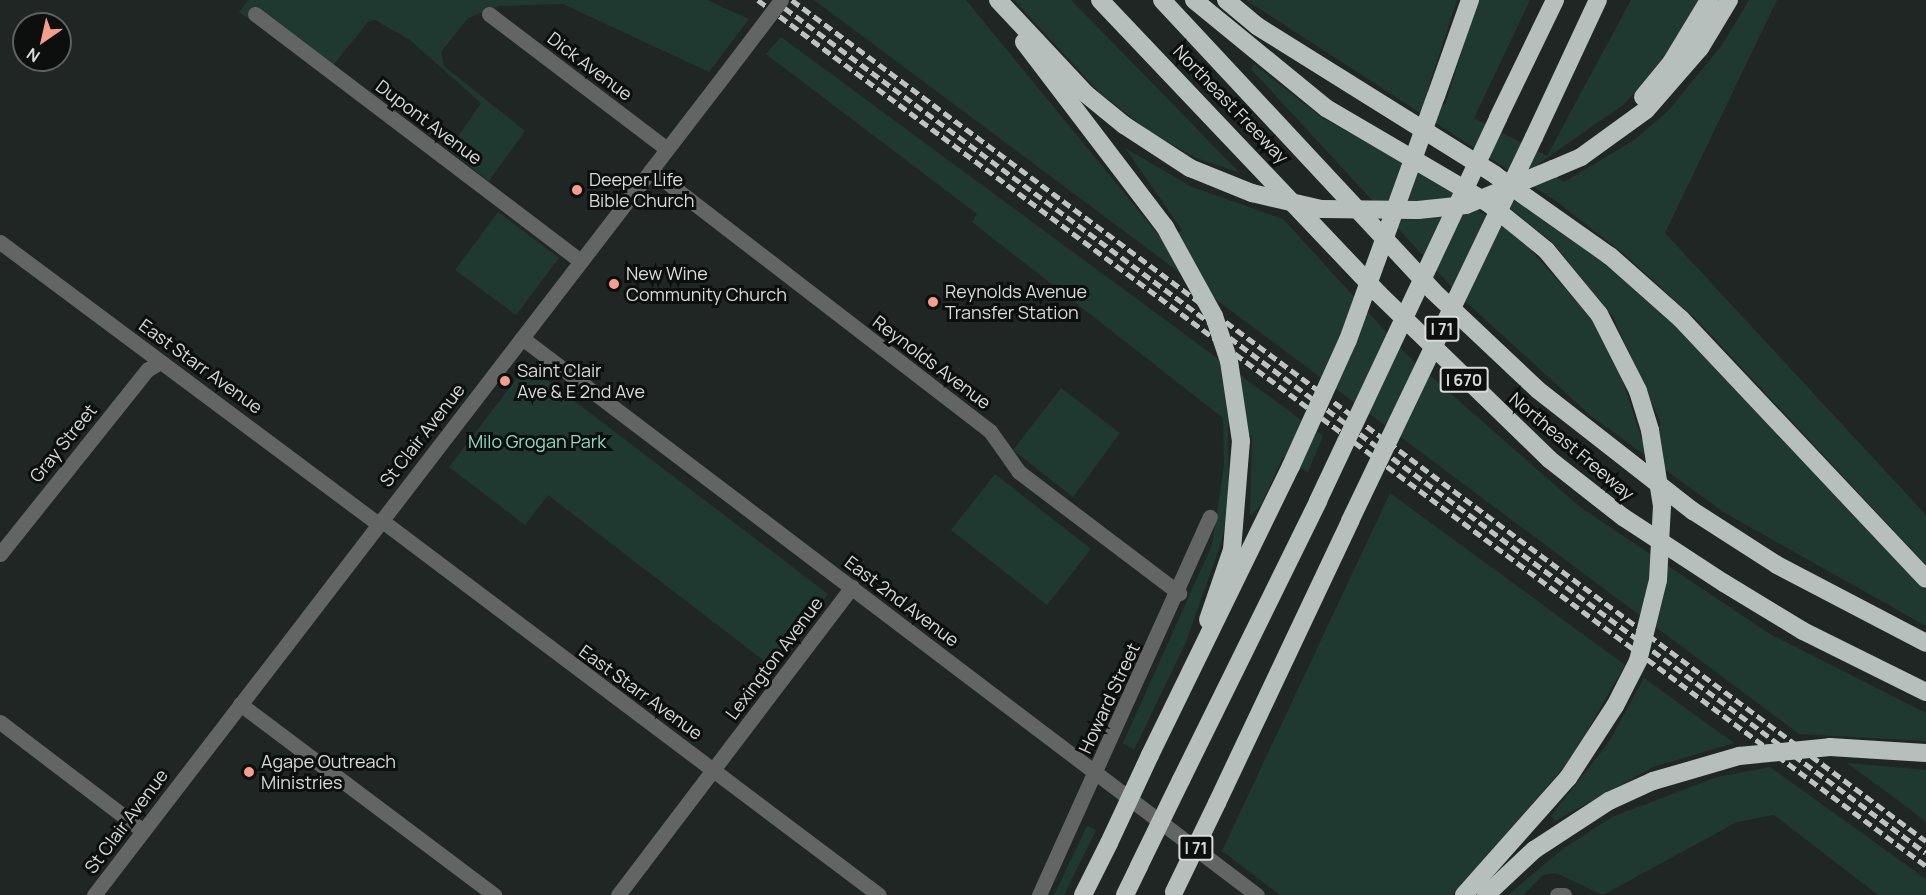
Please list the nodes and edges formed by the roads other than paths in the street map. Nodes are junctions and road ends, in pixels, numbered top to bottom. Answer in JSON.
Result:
{"nodes":[{"id":1,"x":782,"y":0,"type":"edge"},
{"id":2,"x":993,"y":0,"type":"edge"},
{"id":3,"x":998,"y":0,"type":"edge"},
{"id":4,"x":1100,"y":0,"type":"edge"},
{"id":5,"x":1162,"y":0,"type":"edge"},
{"id":6,"x":1194,"y":0,"type":"edge"},
{"id":7,"x":1226,"y":0,"type":"edge"},
{"id":8,"x":1470,"y":0,"type":"edge"},
{"id":9,"x":1555,"y":0,"type":"edge"},
{"id":10,"x":1598,"y":0,"type":"edge"},
{"id":11,"x":1709,"y":0,"type":"edge"},
{"id":12,"x":1729,"y":0,"type":"edge"},
{"id":13,"x":255,"y":14,"type":"dead end"},
{"id":14,"x":489,"y":14,"type":"dead end"},
{"id":15,"x":667,"y":149,"type":"junction"},
{"id":16,"x":1553,"y":169,"type":"junction"},
{"id":17,"x":651,"y":170,"type":"junction"},
{"id":18,"x":0,"y":242,"type":"edge"},
{"id":19,"x":580,"y":261,"type":"junction"},
{"id":20,"x":522,"y":338,"type":"junction"},
{"id":21,"x":160,"y":362,"type":"junction"},
{"id":22,"x":1210,"y":517,"type":"dead end"},
{"id":23,"x":379,"y":522,"type":"junction"},
{"id":24,"x":0,"y":554,"type":"edge"},
{"id":25,"x":1926,"y":579,"type":"edge"},
{"id":26,"x":852,"y":587,"type":"junction"},
{"id":27,"x":1179,"y":593,"type":"junction"},
{"id":28,"x":1926,"y":643,"type":"edge"},
{"id":29,"x":1189,"y":676,"type":"junction"},
{"id":30,"x":1926,"y":692,"type":"edge"},
{"id":31,"x":240,"y":704,"type":"junction"},
{"id":32,"x":0,"y":722,"type":"edge"},
{"id":33,"x":1926,"y":753,"type":"edge"},
{"id":34,"x":713,"y":770,"type":"junction"},
{"id":35,"x":1095,"y":774,"type":"junction"},
{"id":36,"x":143,"y":831,"type":"junction"},
{"id":37,"x":103,"y":892,"type":"edge"},
{"id":38,"x":1174,"y":894,"type":"edge"},
{"id":39,"x":494,"y":895,"type":"edge"},
{"id":40,"x":618,"y":895,"type":"edge"},
{"id":41,"x":879,"y":895,"type":"edge"},
{"id":42,"x":1039,"y":895,"type":"edge"},
{"id":43,"x":1083,"y":895,"type":"edge"},
{"id":44,"x":1125,"y":895,"type":"edge"},
{"id":45,"x":1257,"y":895,"type":"edge"},
{"id":46,"x":1464,"y":895,"type":"edge"},
{"id":47,"x":1486,"y":895,"type":"edge"}],
"edges":[{"from":1,"to":15,"type":"street","name":"St Clair Avenue","bridge":true},
{"from":2,"to":29,"type":"highway","bridge":true},
{"from":3,"to":16,"type":"highway","bridge":true},
{"from":4,"to":30,"type":"highway","name":"Northeast Freeway","number":"I 670"},
{"from":5,"to":28,"type":"highway","name":"Northeast Freeway"},
{"from":6,"to":46,"type":"highway","bridge":true},
{"from":7,"to":25,"type":"highway"},
{"from":8,"to":29,"type":"highway","bridge":true},
{"from":9,"to":44,"type":"highway","number":"I 71","bridge":true},
{"from":10,"to":38,"type":"highway","number":"I 71","bridge":true},
{"from":11,"to":16,"type":"highway"},
{"from":12,"to":16,"type":"highway"},
{"from":13,"to":19,"type":"street","name":"Dupont Avenue"},
{"from":14,"to":15,"type":"street","name":"Dick Avenue"},
{"from":15,"to":17,"type":"street","name":"St Clair Avenue"},
{"from":17,"to":19,"type":"street","name":"St Clair Avenue"},
{"from":17,"to":27,"type":"street","name":"Reynolds Avenue"},
{"from":18,"to":21,"type":"street","name":"East Starr Avenue"},
{"from":19,"to":20,"type":"street","name":"St Clair Avenue"},
{"from":20,"to":23,"type":"street","name":"St Clair Avenue"},
{"from":20,"to":26,"type":"street","name":"East 2nd Avenue"},
{"from":21,"to":23,"type":"street","name":"East Starr Avenue"},
{"from":21,"to":24,"type":"street","name":"Gray Street"},
{"from":22,"to":27,"type":"street","name":"Howard Street"},
{"from":23,"to":31,"type":"street","name":"St Clair Avenue"},
{"from":23,"to":34,"type":"street","name":"East Starr Avenue"},
{"from":26,"to":34,"type":"street","name":"Lexington Avenue"},
{"from":26,"to":35,"type":"street","name":"East 2nd Avenue"},
{"from":27,"to":35,"type":"street","name":"Howard Street"},
{"from":29,"to":43,"type":"highway","bridge":true},
{"from":31,"to":36,"type":"street","name":"St Clair Avenue"},
{"from":31,"to":39,"type":"street"},
{"from":32,"to":36,"type":"street"},
{"from":33,"to":47,"type":"highway","bridge":true},
{"from":34,"to":40,"type":"street","name":"Lexington Avenue"},
{"from":34,"to":41,"type":"street","name":"East Starr Avenue"},
{"from":35,"to":42,"type":"street","name":"Howard Street"},
{"from":35,"to":45,"type":"street","name":"East 2nd Avenue"},
{"from":36,"to":37,"type":"street","name":"St Clair Avenue"}]}
